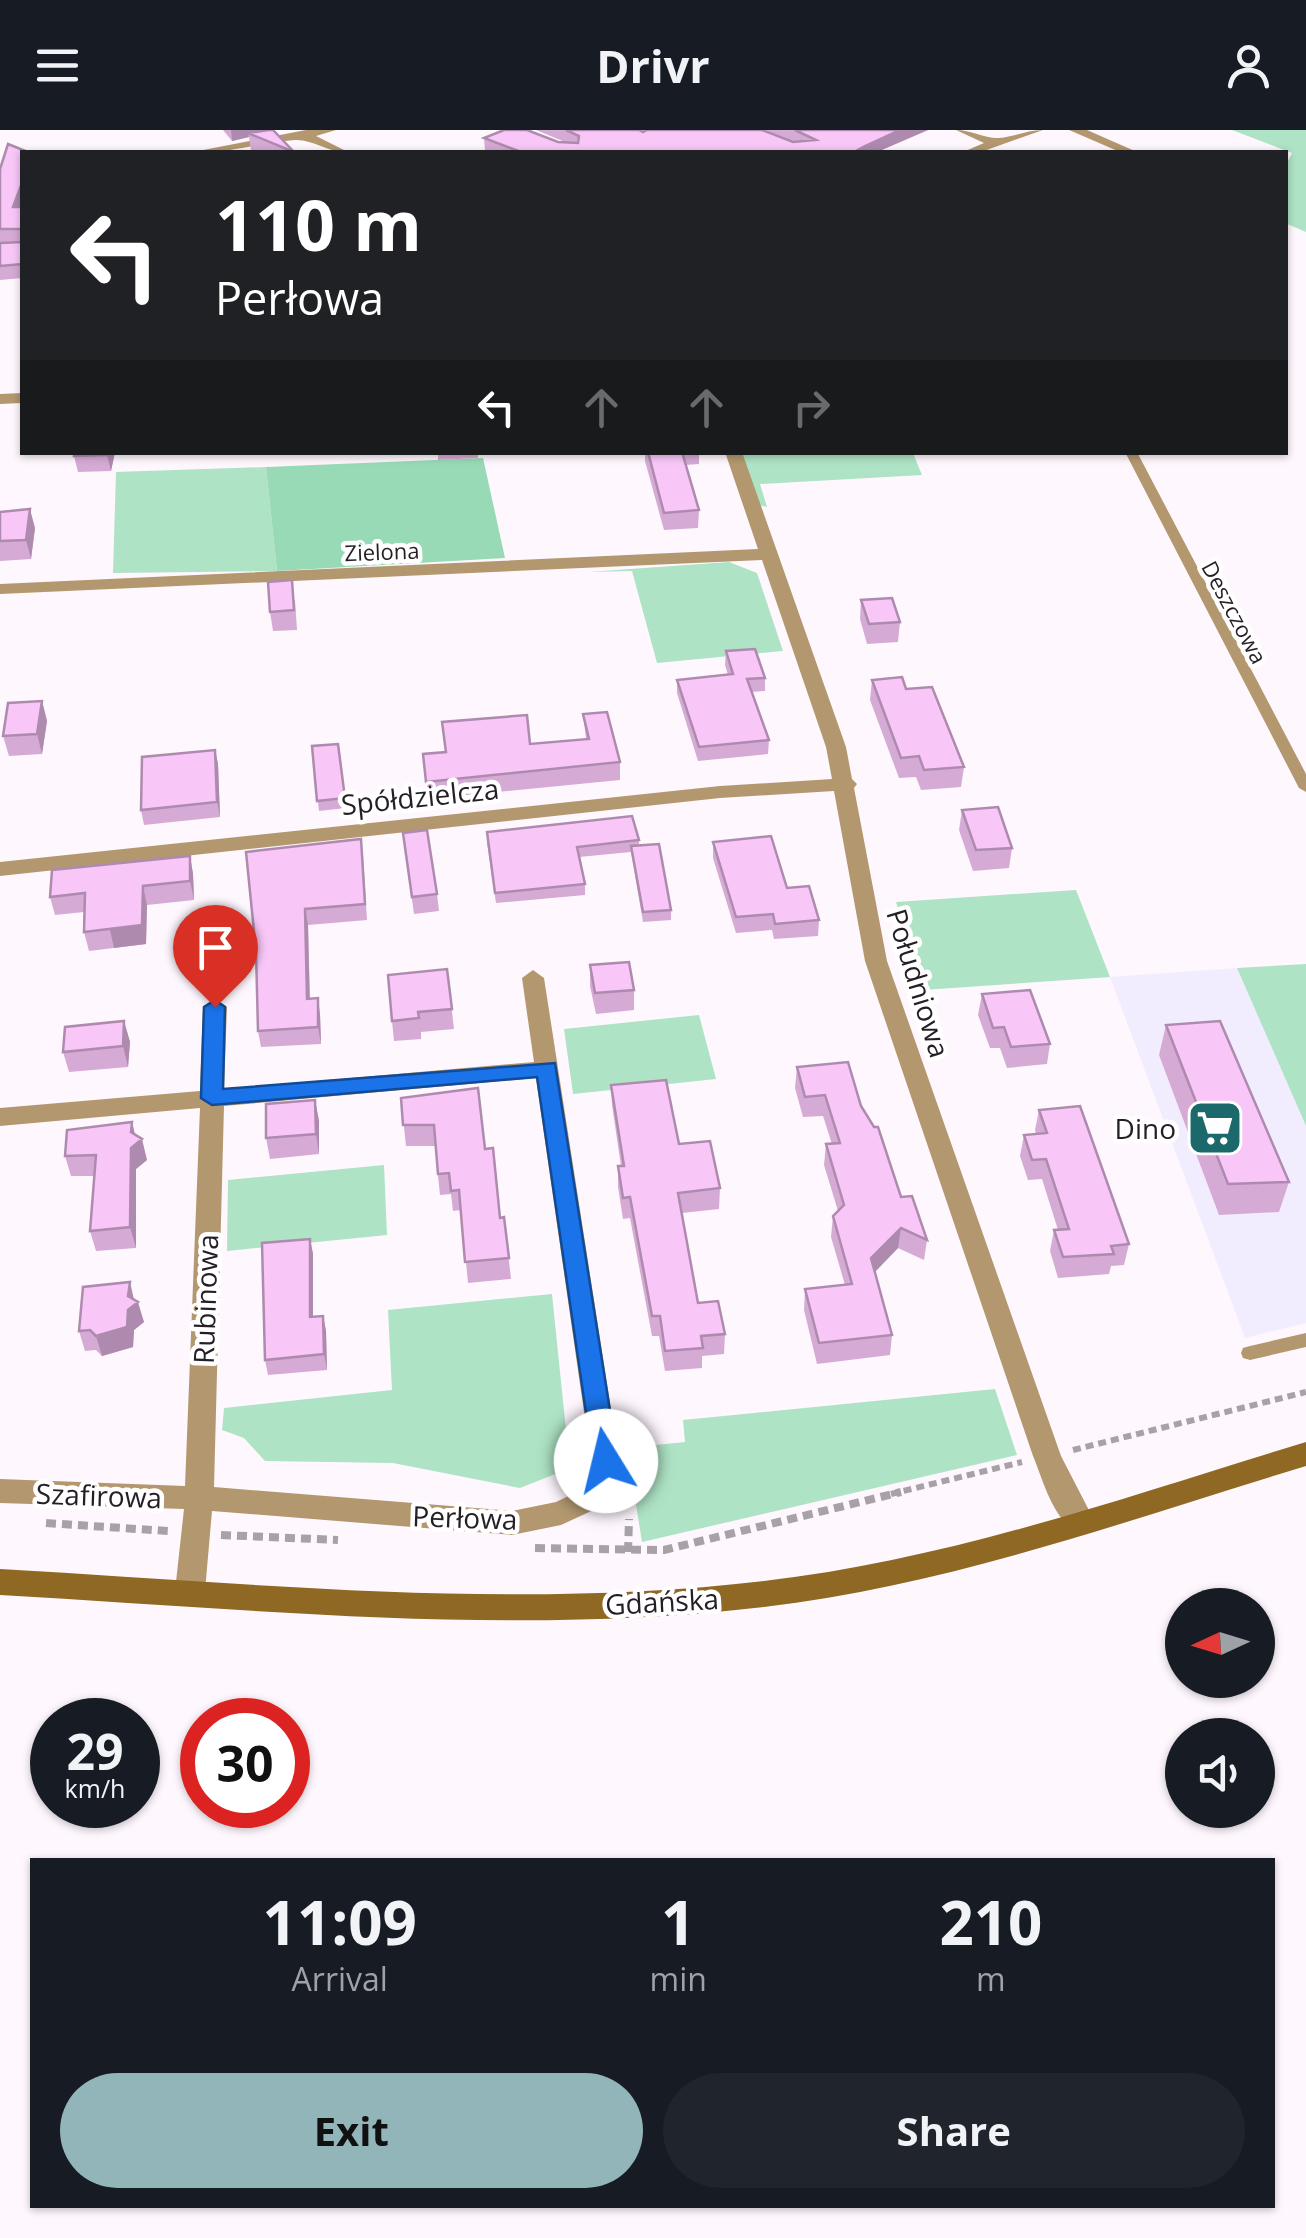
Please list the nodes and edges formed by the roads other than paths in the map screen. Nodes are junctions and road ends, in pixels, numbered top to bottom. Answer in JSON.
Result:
{"nodes":[{"id":1,"x":328,"y":130,"type":"edge"},
{"id":2,"x":963,"y":130,"type":"edge"},
{"id":3,"x":1036,"y":130,"type":"edge"},
{"id":4,"x":1076,"y":130,"type":"edge"},
{"id":5,"x":302,"y":135,"type":"junction"},
{"id":6,"x":997,"y":143,"type":"junction"},
{"id":7,"x":212,"y":150,"type":"edge"},
{"id":8,"x":336,"y":150,"type":"edge"},
{"id":9,"x":975,"y":150,"type":"edge"},
{"id":10,"x":1125,"y":150,"type":"edge"},
{"id":11,"x":733,"y":455,"type":"edge"},
{"id":12,"x":1133,"y":455,"type":"edge"},
{"id":13,"x":766,"y":554,"type":"junction"},
{"id":14,"x":0,"y":590,"type":"edge"},
{"id":15,"x":846,"y":784,"type":"junction"},
{"id":16,"x":1306,"y":788,"type":"edge"},
{"id":17,"x":0,"y":869,"type":"edge"},
{"id":18,"x":533,"y":978,"type":"dead end"},
{"id":19,"x":215,"y":1007,"type":"dead end"},
{"id":20,"x":547,"y":1069,"type":"junction"},
{"id":21,"x":212,"y":1098,"type":"junction"},
{"id":22,"x":0,"y":1117,"type":"edge"},
{"id":23,"x":1306,"y":1340,"type":"edge"},
{"id":24,"x":1250,"y":1354,"type":"dead end"},
{"id":25,"x":1306,"y":1454,"type":"edge"},
{"id":26,"x":0,"y":1491,"type":"edge"},
{"id":27,"x":199,"y":1498,"type":"junction"},
{"id":28,"x":1080,"y":1520,"type":"junction"},
{"id":29,"x":0,"y":1582,"type":"edge"},
{"id":30,"x":190,"y":1591,"type":"junction"}],
"edges":[{"from":1,"to":5,"type":"street"},
{"from":2,"to":6,"type":"street"},
{"from":3,"to":6,"type":"street"},
{"from":4,"to":10,"type":"street"},
{"from":5,"to":7,"type":"street"},
{"from":5,"to":8,"type":"street"},
{"from":6,"to":9,"type":"street"},
{"from":11,"to":13,"type":"street","name":"Południowa"},
{"from":12,"to":16,"type":"lane","name":"Deszczowa"},
{"from":13,"to":14,"type":"street","name":"Zielona"},
{"from":13,"to":15,"type":"street","name":"Południowa"},
{"from":15,"to":17,"type":"street","name":"Spółdzielcza"},
{"from":15,"to":28,"type":"street","name":"Południowa"},
{"from":18,"to":20,"type":"street","name":"Perłowa"},
{"from":19,"to":21,"type":"street","name":"Rubinowa"},
{"from":20,"to":21,"type":"street"},
{"from":20,"to":27,"type":"street","name":"Perłowa"},
{"from":21,"to":22,"type":"street"},
{"from":21,"to":27,"type":"street","name":"Rubinowa"},
{"from":23,"to":24,"type":"lane"},
{"from":25,"to":28,"type":"main road","name":"Gdańska"},
{"from":26,"to":27,"type":"street","name":"Szafirowa"},
{"from":27,"to":30,"type":"street","name":"Rubinowa"},
{"from":28,"to":30,"type":"main road","name":"Gdańska"},
{"from":29,"to":30,"type":"main road","name":"Gdańska"}]}
